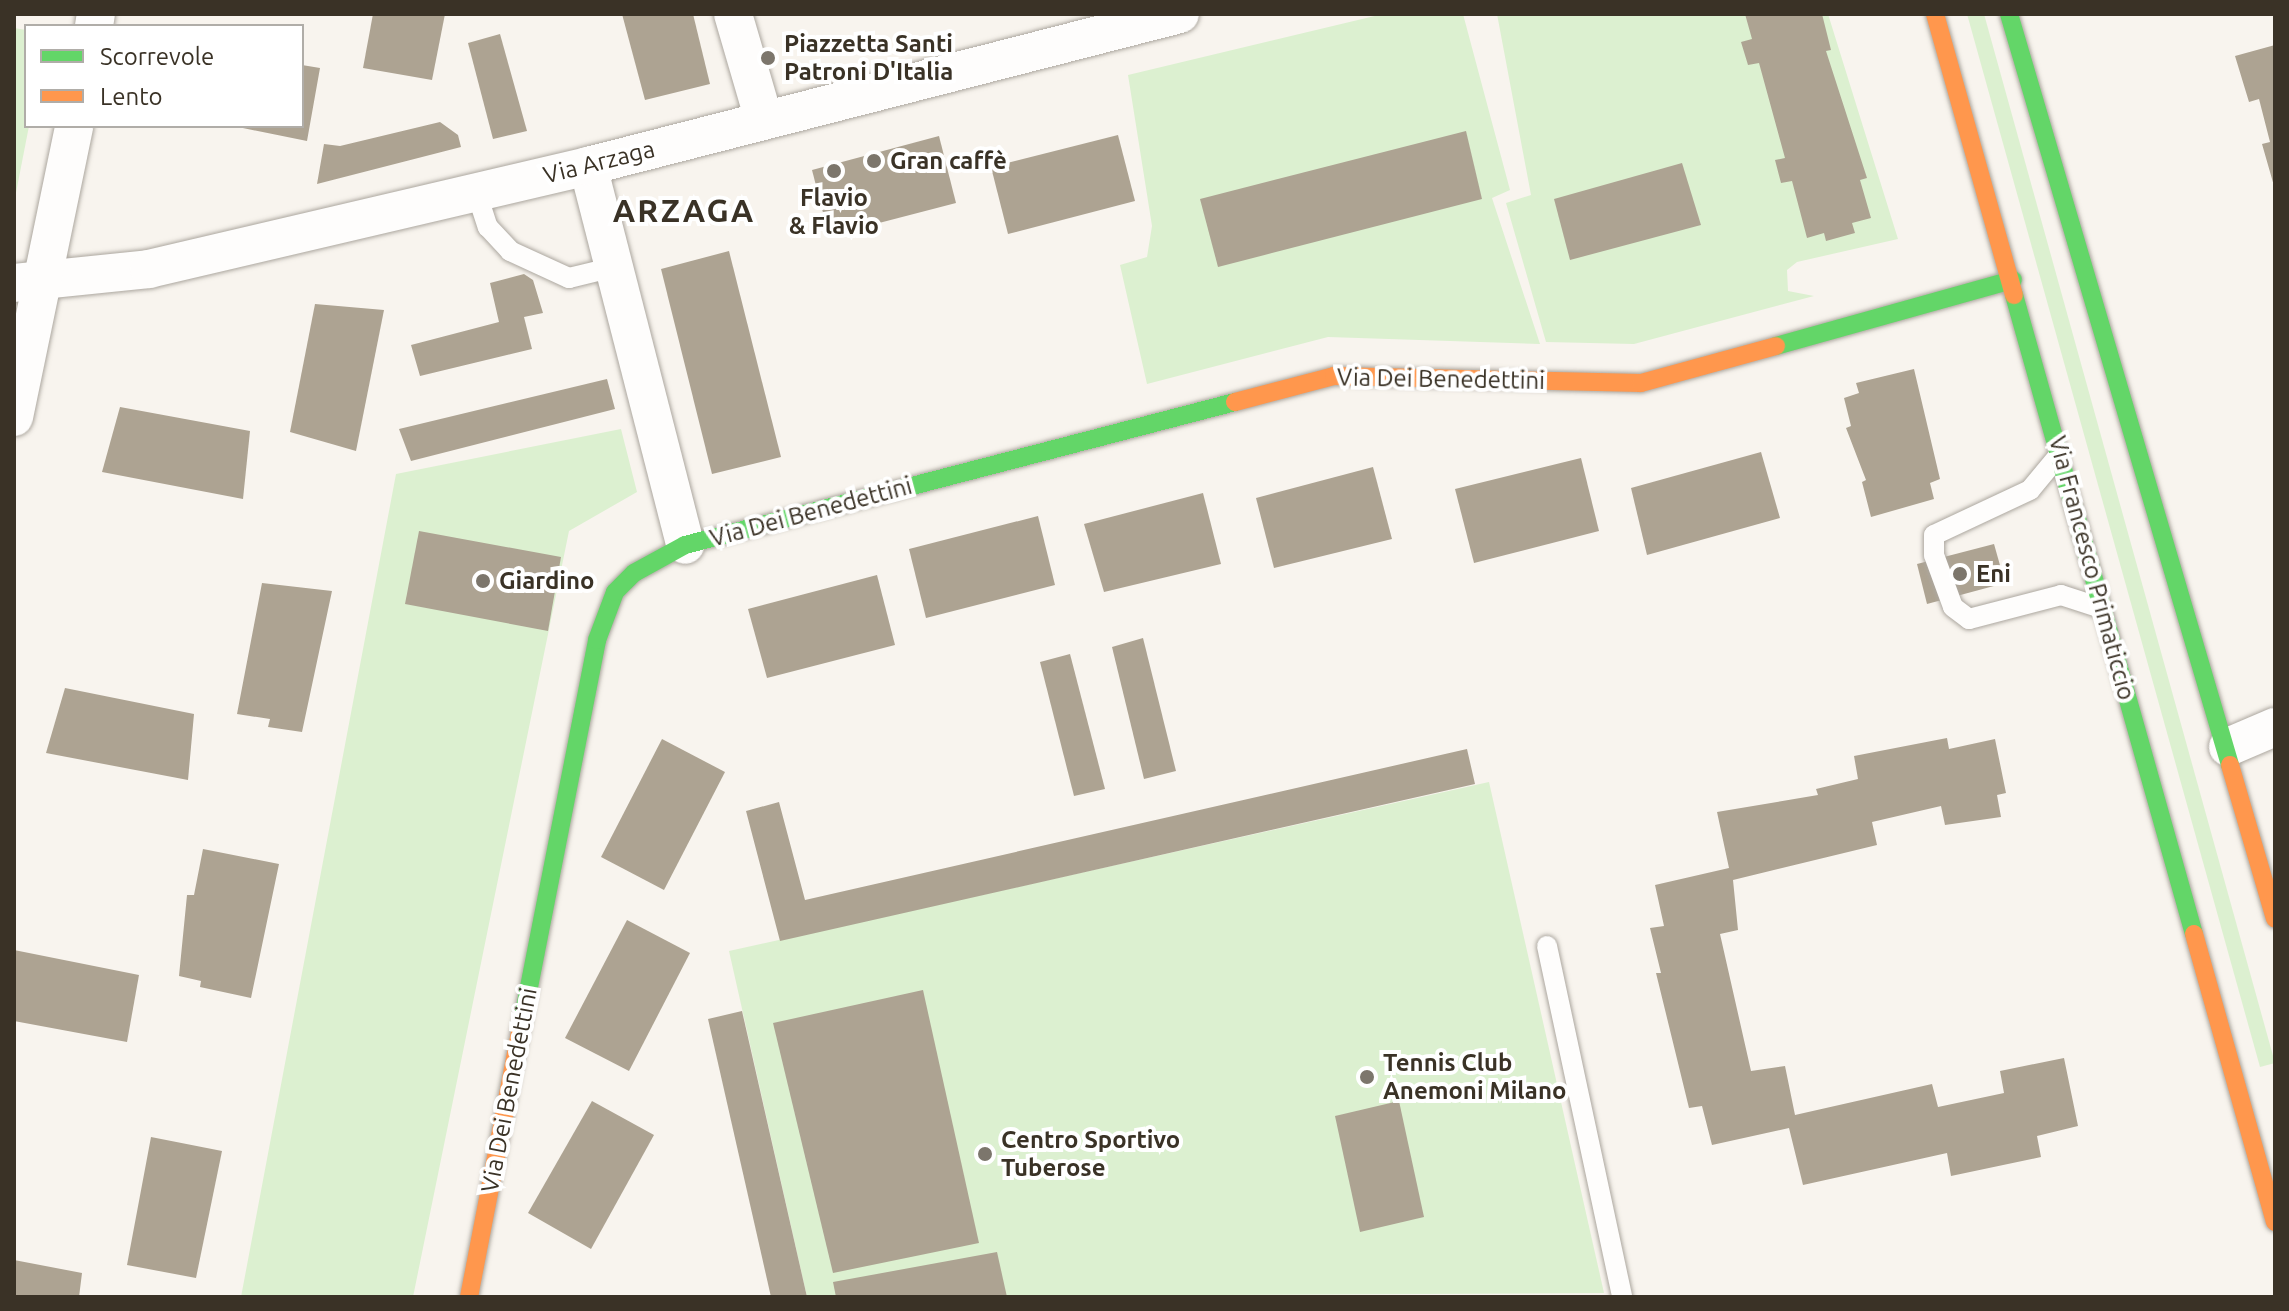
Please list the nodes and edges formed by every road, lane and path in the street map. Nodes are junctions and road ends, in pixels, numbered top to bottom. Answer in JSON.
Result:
{"nodes":[{"id":1,"x":733,"y":14,"type":"edge"},
{"id":2,"x":1180,"y":14,"type":"edge"},
{"id":3,"x":1935,"y":14,"type":"edge"},
{"id":4,"x":2009,"y":14,"type":"edge"},
{"id":5,"x":764,"y":120,"type":"junction"},
{"id":6,"x":73,"y":128,"type":"edge"},
{"id":7,"x":588,"y":166,"type":"junction"},
{"id":8,"x":476,"y":191,"type":"junction"},
{"id":9,"x":614,"y":267,"type":"junction"},
{"id":10,"x":2013,"y":280,"type":"junction"},
{"id":11,"x":26,"y":284,"type":"edge"},
{"id":12,"x":14,"y":417,"type":"edge"},
{"id":13,"x":2061,"y":452,"type":"junction"},
{"id":14,"x":685,"y":545,"type":"junction"},
{"id":15,"x":2105,"y":610,"type":"junction"},
{"id":16,"x":2275,"y":727,"type":"edge"},
{"id":17,"x":2228,"y":747,"type":"junction"},
{"id":18,"x":2275,"y":919,"type":"edge"},
{"id":19,"x":1547,"y":946,"type":"dead end"},
{"id":20,"x":2275,"y":1222,"type":"edge"},
{"id":21,"x":469,"y":1297,"type":"edge"},
{"id":22,"x":1622,"y":1297,"type":"edge"}],
"edges":[{"from":1,"to":5,"type":"street"},
{"from":2,"to":5,"type":"street","name":"Via Arzaga"},
{"from":3,"to":10,"type":"street","name":"Via Francesco Primaticcio"},
{"from":4,"to":17,"type":"street"},
{"from":5,"to":7,"type":"street","name":"Via Arzaga"},
{"from":6,"to":11,"type":"street"},
{"from":7,"to":8,"type":"street","name":"Via Arzaga"},
{"from":7,"to":9,"type":"street","name":"Via Dei Benedettini"},
{"from":8,"to":9,"type":"lane"},
{"from":8,"to":11,"type":"street","name":"Via Arzaga"},
{"from":9,"to":14,"type":"street","name":"Via Dei Benedettini"},
{"from":10,"to":13,"type":"street","name":"Via Francesco Primaticcio"},
{"from":10,"to":14,"type":"street","name":"Via Dei Benedettini"},
{"from":11,"to":12,"type":"street"},
{"from":13,"to":15,"type":"street","name":"Via Francesco Primaticcio"},
{"from":13,"to":15,"type":"lane"},
{"from":14,"to":21,"type":"street","name":"Via Dei Benedettini"},
{"from":15,"to":20,"type":"street","name":"Via Francesco Primaticcio"},
{"from":16,"to":17,"type":"street"},
{"from":17,"to":18,"type":"street"},
{"from":19,"to":22,"type":"lane"}]}
